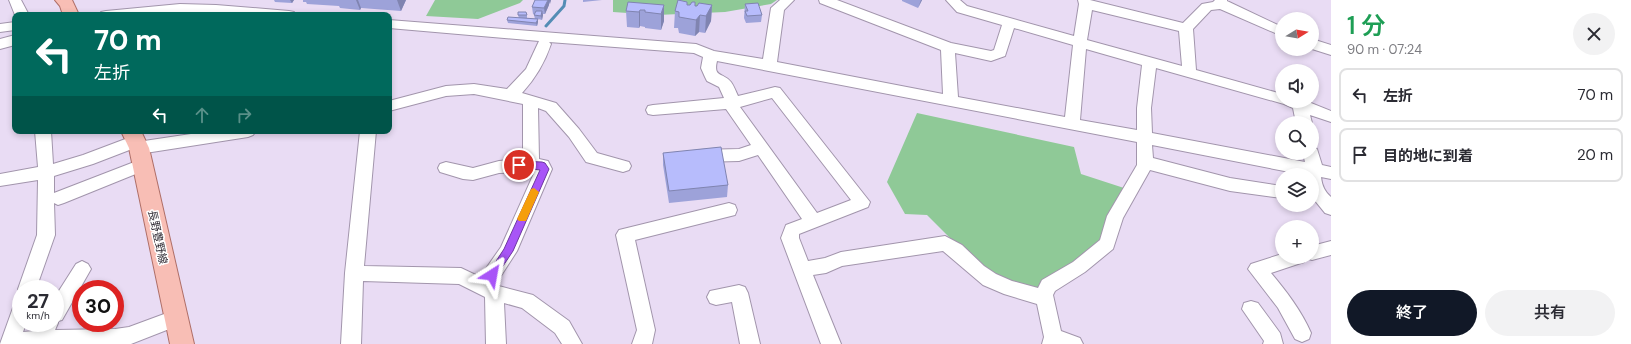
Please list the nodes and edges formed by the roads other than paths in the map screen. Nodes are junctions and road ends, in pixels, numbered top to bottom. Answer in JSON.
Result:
{"nodes":[{"id":1,"x":15,"y":0,"type":"edge"},
{"id":2,"x":63,"y":0,"type":"edge"},
{"id":3,"x":788,"y":0,"type":"edge"},
{"id":4,"x":824,"y":0,"type":"edge"},
{"id":5,"x":952,"y":0,"type":"edge"},
{"id":6,"x":1085,"y":2,"type":"edge"},
{"id":7,"x":1220,"y":2,"type":"edge"},
{"id":8,"x":216,"y":8,"type":"edge"},
{"id":9,"x":21,"y":12,"type":"edge"},
{"id":10,"x":70,"y":12,"type":"edge"},
{"id":11,"x":138,"y":12,"type":"edge"},
{"id":12,"x":258,"y":12,"type":"edge"},
{"id":13,"x":1009,"y":22,"type":"junction"},
{"id":14,"x":392,"y":24,"type":"edge"},
{"id":15,"x":12,"y":26,"type":"edge"},
{"id":16,"x":0,"y":28,"type":"edge"},
{"id":17,"x":1186,"y":28,"type":"junction"},
{"id":18,"x":1275,"y":29,"type":"edge"},
{"id":19,"x":392,"y":31,"type":"edge"},
{"id":20,"x":12,"y":34,"type":"edge"},
{"id":21,"x":0,"y":35,"type":"edge"},
{"id":22,"x":12,"y":41,"type":"edge"},
{"id":23,"x":1080,"y":41,"type":"junction"},
{"id":24,"x":0,"y":44,"type":"edge"},
{"id":25,"x":544,"y":44,"type":"junction"},
{"id":26,"x":1319,"y":46,"type":"edge"},
{"id":27,"x":948,"y":47,"type":"junction"},
{"id":28,"x":1331,"y":50,"type":"edge"},
{"id":29,"x":711,"y":55,"type":"junction"},
{"id":30,"x":1150,"y":61,"type":"junction"},
{"id":31,"x":769,"y":65,"type":"junction"},
{"id":32,"x":1189,"y":72,"type":"junction"},
{"id":33,"x":510,"y":95,"type":"junction"},
{"id":34,"x":1275,"y":97,"type":"edge"},
{"id":35,"x":530,"y":101,"type":"junction"},
{"id":36,"x":951,"y":101,"type":"junction"},
{"id":37,"x":733,"y":103,"type":"junction"},
{"id":38,"x":392,"y":105,"type":"edge"},
{"id":39,"x":1310,"y":108,"type":"edge"},
{"id":40,"x":653,"y":110,"type":"dead end"},
{"id":41,"x":1331,"y":117,"type":"edge"},
{"id":42,"x":1072,"y":124,"type":"junction"},
{"id":43,"x":43,"y":134,"type":"edge"},
{"id":44,"x":219,"y":134,"type":"edge"},
{"id":45,"x":368,"y":134,"type":"edge"},
{"id":46,"x":1146,"y":138,"type":"junction"},
{"id":47,"x":137,"y":146,"type":"edge"},
{"id":48,"x":761,"y":148,"type":"junction"},
{"id":49,"x":687,"y":156,"type":"edge"},
{"id":50,"x":1145,"y":162,"type":"junction"},
{"id":51,"x":531,"y":164,"type":"junction"},
{"id":52,"x":622,"y":166,"type":"dead end"},
{"id":53,"x":446,"y":168,"type":"dead end"},
{"id":54,"x":1304,"y":168,"type":"edge"},
{"id":55,"x":1319,"y":171,"type":"edge"},
{"id":56,"x":46,"y":172,"type":"junction"},
{"id":57,"x":1331,"y":173,"type":"edge"},
{"id":58,"x":0,"y":180,"type":"edge"},
{"id":59,"x":1275,"y":192,"type":"edge"},
{"id":60,"x":58,"y":198,"type":"dead end"},
{"id":61,"x":1319,"y":198,"type":"edge"},
{"id":62,"x":1331,"y":208,"type":"edge"},
{"id":63,"x":728,"y":210,"type":"dead end"},
{"id":64,"x":813,"y":220,"type":"junction"},
{"id":65,"x":1331,"y":248,"type":"edge"},
{"id":66,"x":1319,"y":251,"type":"edge"},
{"id":67,"x":1275,"y":264,"type":"edge"},
{"id":68,"x":82,"y":269,"type":"dead end"},
{"id":69,"x":803,"y":269,"type":"junction"},
{"id":70,"x":354,"y":273,"type":"junction"},
{"id":71,"x":30,"y":280,"type":"edge"},
{"id":72,"x":489,"y":290,"type":"junction"},
{"id":73,"x":716,"y":297,"type":"dead end"},
{"id":74,"x":1045,"y":298,"type":"junction"},
{"id":75,"x":64,"y":299,"type":"edge"},
{"id":76,"x":1251,"y":309,"type":"dead end"},
{"id":77,"x":175,"y":318,"type":"junction"},
{"id":78,"x":13,"y":332,"type":"edge"},
{"id":79,"x":43,"y":332,"type":"edge"},
{"id":80,"x":1302,"y":333,"type":"dead end"},
{"id":81,"x":39,"y":339,"type":"junction"},
{"id":82,"x":114,"y":341,"type":"edge"},
{"id":83,"x":1053,"y":341,"type":"edge"},
{"id":84,"x":9,"y":343,"type":"edge"},
{"id":85,"x":182,"y":344,"type":"edge"},
{"id":86,"x":351,"y":344,"type":"edge"},
{"id":87,"x":496,"y":344,"type":"edge"},
{"id":88,"x":572,"y":344,"type":"edge"},
{"id":89,"x":642,"y":344,"type":"edge"},
{"id":90,"x":750,"y":344,"type":"edge"},
{"id":91,"x":831,"y":344,"type":"edge"},
{"id":92,"x":1073,"y":344,"type":"edge"},
{"id":93,"x":1273,"y":344,"type":"edge"}],
"edges":[{"from":1,"to":9,"type":"street"},
{"from":2,"to":10,"type":"main road"},
{"from":3,"to":31,"type":"street"},
{"from":4,"to":27,"type":"street"},
{"from":5,"to":13,"type":"street"},
{"from":6,"to":17,"type":"street"},
{"from":6,"to":23,"type":"street"},
{"from":7,"to":17,"type":"street"},
{"from":7,"to":18,"type":"street"},
{"from":8,"to":11,"type":"street"},
{"from":8,"to":12,"type":"street"},
{"from":13,"to":23,"type":"street"},
{"from":13,"to":27,"type":"street"},
{"from":14,"to":29,"type":"street"},
{"from":15,"to":16,"type":"street"},
{"from":17,"to":32,"type":"street"},
{"from":19,"to":25,"type":"street"},
{"from":20,"to":21,"type":"street"},
{"from":22,"to":24,"type":"street"},
{"from":23,"to":30,"type":"street"},
{"from":23,"to":42,"type":"street"},
{"from":25,"to":29,"type":"street"},
{"from":25,"to":33,"type":"street"},
{"from":26,"to":28,"type":"street"},
{"from":27,"to":36,"type":"street"},
{"from":29,"to":31,"type":"street"},
{"from":29,"to":37,"type":"street"},
{"from":30,"to":32,"type":"street"},
{"from":30,"to":46,"type":"street"},
{"from":31,"to":36,"type":"street"},
{"from":32,"to":34,"type":"street"},
{"from":33,"to":35,"type":"street"},
{"from":33,"to":38,"type":"street"},
{"from":35,"to":51,"type":"street"},
{"from":35,"to":52,"type":"street"},
{"from":36,"to":42,"type":"street"},
{"from":37,"to":40,"type":"street"},
{"from":37,"to":48,"type":"street"},
{"from":37,"to":64,"type":"street"},
{"from":39,"to":41,"type":"street"},
{"from":42,"to":46,"type":"street"},
{"from":43,"to":56,"type":"street"},
{"from":44,"to":47,"type":"street"},
{"from":45,"to":70,"type":"street"},
{"from":46,"to":50,"type":"street"},
{"from":46,"to":54,"type":"street"},
{"from":47,"to":56,"type":"street"},
{"from":47,"to":60,"type":"street"},
{"from":47,"to":77,"type":"main road","name":"長野豊野線"},
{"from":48,"to":49,"type":"street"},
{"from":48,"to":64,"type":"street"},
{"from":50,"to":59,"type":"street"},
{"from":50,"to":74,"type":"street"},
{"from":51,"to":53,"type":"street"},
{"from":51,"to":72,"type":"street"},
{"from":55,"to":57,"type":"street"},
{"from":56,"to":58,"type":"street"},
{"from":56,"to":71,"type":"street"},
{"from":61,"to":62,"type":"street"},
{"from":63,"to":89,"type":"street"},
{"from":64,"to":69,"type":"street"},
{"from":65,"to":66,"type":"street"},
{"from":67,"to":80,"type":"street"},
{"from":68,"to":75,"type":"street"},
{"from":69,"to":74,"type":"street"},
{"from":69,"to":91,"type":"street"},
{"from":70,"to":72,"type":"street"},
{"from":70,"to":86,"type":"street"},
{"from":72,"to":87,"type":"street"},
{"from":72,"to":88,"type":"street"},
{"from":73,"to":90,"type":"street"},
{"from":74,"to":83,"type":"street"},
{"from":76,"to":93,"type":"street"},
{"from":77,"to":82,"type":"street"},
{"from":77,"to":85,"type":"main road","name":"長野豊野線"},
{"from":78,"to":84,"type":"street"},
{"from":79,"to":81,"type":"street"},
{"from":81,"to":82,"type":"street"},
{"from":81,"to":84,"type":"street"},
{"from":83,"to":92,"type":"street"}]}
